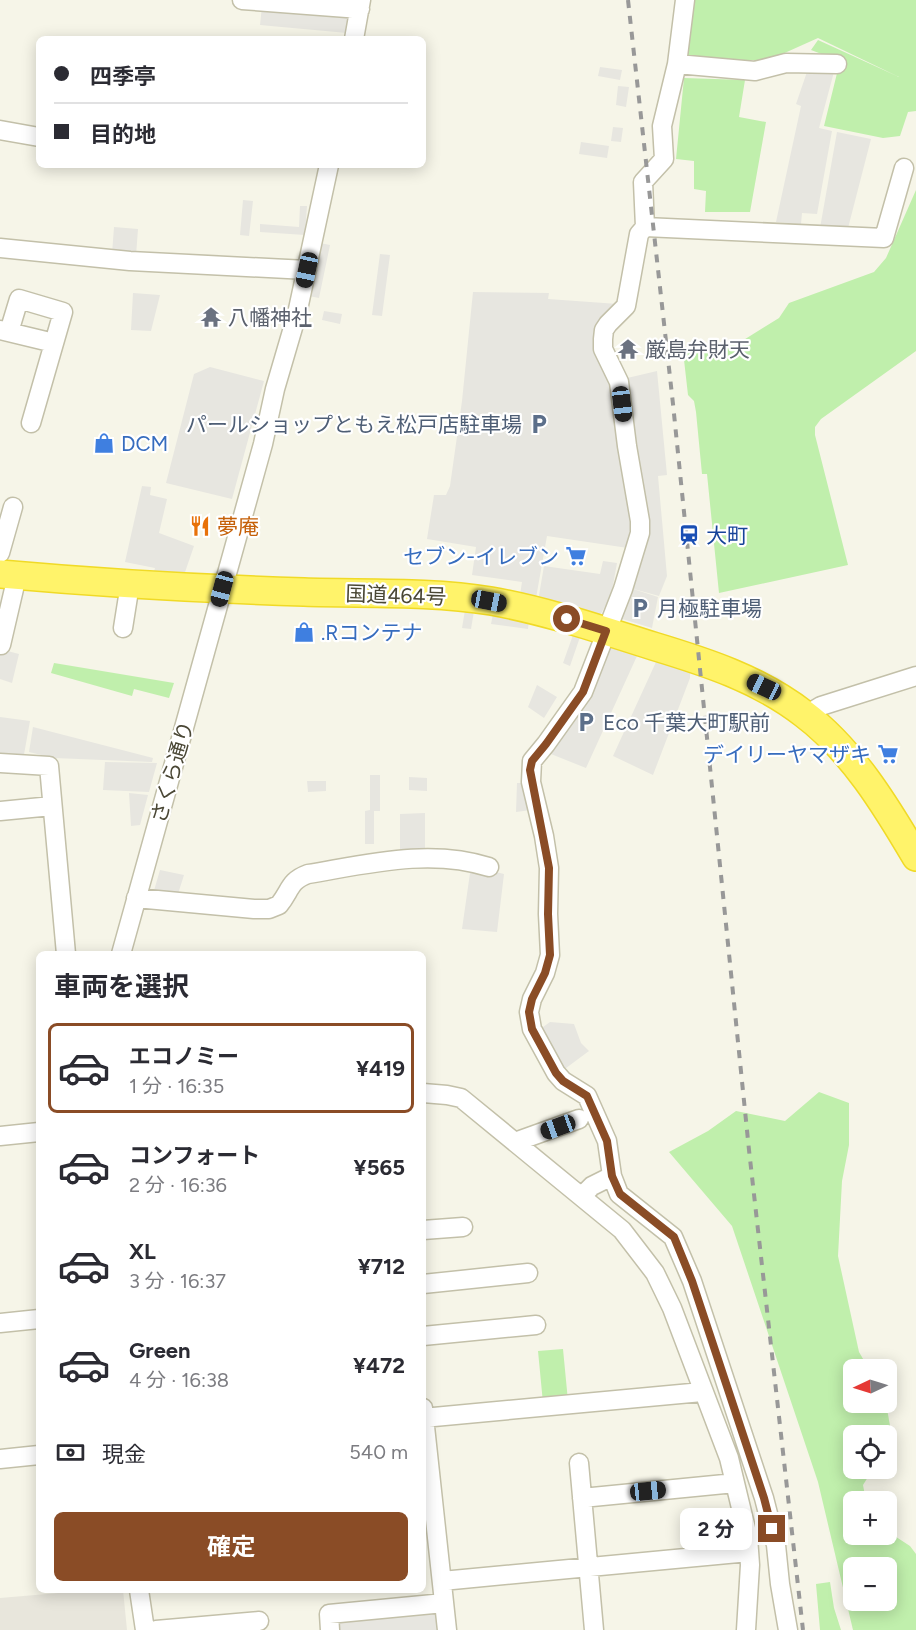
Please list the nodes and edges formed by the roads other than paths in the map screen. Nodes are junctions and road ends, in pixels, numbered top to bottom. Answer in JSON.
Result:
{"nodes":[{"id":1,"x":242,"y":0,"type":"edge"},
{"id":2,"x":685,"y":0,"type":"edge"},
{"id":3,"x":360,"y":5,"type":"edge"},
{"id":4,"x":355,"y":36,"type":"edge"},
{"id":5,"x":677,"y":64,"type":"junction"},
{"id":6,"x":837,"y":64,"type":"dead end"},
{"id":7,"x":0,"y":130,"type":"edge"},
{"id":8,"x":36,"y":136,"type":"edge"},
{"id":9,"x":328,"y":168,"type":"edge"},
{"id":10,"x":904,"y":168,"type":"dead end"},
{"id":11,"x":645,"y":227,"type":"junction"},
{"id":12,"x":0,"y":248,"type":"edge"},
{"id":13,"x":307,"y":270,"type":"junction"},
{"id":14,"x":4,"y":331,"type":"edge"},
{"id":15,"x":54,"y":343,"type":"junction"},
{"id":16,"x":31,"y":423,"type":"dead end"},
{"id":17,"x":13,"y":507,"type":"dead end"},
{"id":18,"x":0,"y":554,"type":"edge"},
{"id":19,"x":8,"y":575,"type":"edge"},
{"id":20,"x":130,"y":584,"type":"junction"},
{"id":21,"x":222,"y":589,"type":"junction"},
{"id":22,"x":123,"y":628,"type":"dead end"},
{"id":23,"x":606,"y":631,"type":"junction"},
{"id":24,"x":7,"y":638,"type":"edge"},
{"id":25,"x":916,"y":676,"type":"edge"},
{"id":26,"x":806,"y":715,"type":"junction"},
{"id":27,"x":0,"y":763,"type":"edge"},
{"id":28,"x":52,"y":806,"type":"junction"},
{"id":29,"x":0,"y":811,"type":"edge"},
{"id":30,"x":916,"y":857,"type":"edge"},
{"id":31,"x":489,"y":867,"type":"dead end"},
{"id":32,"x":136,"y":898,"type":"junction"},
{"id":33,"x":66,"y":951,"type":"edge"},
{"id":34,"x":122,"y":951,"type":"edge"},
{"id":35,"x":426,"y":1093,"type":"edge"},
{"id":36,"x":579,"y":1119,"type":"dead end"},
{"id":37,"x":36,"y":1132,"type":"edge"},
{"id":38,"x":0,"y":1136,"type":"edge"},
{"id":39,"x":515,"y":1142,"type":"junction"},
{"id":40,"x":612,"y":1176,"type":"junction"},
{"id":41,"x":582,"y":1196,"type":"junction"},
{"id":42,"x":463,"y":1227,"type":"dead end"},
{"id":43,"x":426,"y":1230,"type":"edge"},
{"id":44,"x":528,"y":1273,"type":"dead end"},
{"id":45,"x":426,"y":1284,"type":"edge"},
{"id":46,"x":36,"y":1319,"type":"edge"},
{"id":47,"x":0,"y":1323,"type":"edge"},
{"id":48,"x":536,"y":1325,"type":"dead end"},
{"id":49,"x":426,"y":1336,"type":"edge"},
{"id":50,"x":702,"y":1392,"type":"junction"},
{"id":51,"x":426,"y":1414,"type":"edge"},
{"id":52,"x":36,"y":1455,"type":"edge"},
{"id":53,"x":0,"y":1459,"type":"edge"},
{"id":54,"x":579,"y":1463,"type":"dead end"},
{"id":55,"x":426,"y":1471,"type":"edge"},
{"id":56,"x":735,"y":1483,"type":"junction"},
{"id":57,"x":427,"y":1490,"type":"edge"},
{"id":58,"x":582,"y":1498,"type":"junction"},
{"id":59,"x":749,"y":1552,"type":"junction"},
{"id":60,"x":588,"y":1567,"type":"junction"},
{"id":61,"x":442,"y":1581,"type":"junction"},
{"id":62,"x":140,"y":1593,"type":"edge"},
{"id":63,"x":444,"y":1603,"type":"junction"},
{"id":64,"x":259,"y":1621,"type":"dead end"},
{"id":65,"x":145,"y":1630,"type":"edge"},
{"id":66,"x":156,"y":1630,"type":"edge"},
{"id":67,"x":330,"y":1630,"type":"edge"},
{"id":68,"x":447,"y":1630,"type":"edge"},
{"id":69,"x":594,"y":1630,"type":"edge"},
{"id":70,"x":746,"y":1630,"type":"edge"},
{"id":71,"x":788,"y":1630,"type":"edge"}],
"edges":[{"from":1,"to":3,"type":"street"},
{"from":2,"to":5,"type":"street"},
{"from":3,"to":4,"type":"street"},
{"from":5,"to":6,"type":"street"},
{"from":5,"to":11,"type":"street"},
{"from":7,"to":8,"type":"street"},
{"from":9,"to":13,"type":"street","name":"さくら通り"},
{"from":10,"to":11,"type":"street"},
{"from":11,"to":23,"type":"street"},
{"from":12,"to":13,"type":"street"},
{"from":13,"to":21,"type":"street","name":"さくら通り"},
{"from":14,"to":15,"type":"street"},
{"from":14,"to":15,"type":"street"},
{"from":15,"to":16,"type":"street"},
{"from":17,"to":18,"type":"street"},
{"from":19,"to":20,"type":"highway","name":"国道464号"},
{"from":19,"to":24,"type":"street"},
{"from":20,"to":21,"type":"highway","name":"国道464号"},
{"from":20,"to":22,"type":"street"},
{"from":21,"to":23,"type":"highway","name":"国道464号"},
{"from":21,"to":32,"type":"street","name":"さくら通り"},
{"from":23,"to":26,"type":"highway","name":"国道464号"},
{"from":23,"to":40,"type":"street"},
{"from":25,"to":26,"type":"street"},
{"from":26,"to":30,"type":"highway","name":"国道464号"},
{"from":27,"to":28,"type":"street"},
{"from":28,"to":29,"type":"street"},
{"from":28,"to":33,"type":"street"},
{"from":31,"to":32,"type":"street"},
{"from":32,"to":34,"type":"street","name":"さくら通り"},
{"from":35,"to":39,"type":"street"},
{"from":36,"to":39,"type":"street"},
{"from":37,"to":38,"type":"street"},
{"from":39,"to":41,"type":"street"},
{"from":40,"to":41,"type":"street"},
{"from":40,"to":71,"type":"street"},
{"from":41,"to":50,"type":"street"},
{"from":42,"to":43,"type":"street"},
{"from":44,"to":45,"type":"street"},
{"from":46,"to":47,"type":"street"},
{"from":48,"to":49,"type":"street"},
{"from":50,"to":51,"type":"street"},
{"from":50,"to":56,"type":"street"},
{"from":52,"to":53,"type":"street"},
{"from":54,"to":58,"type":"street"},
{"from":55,"to":57,"type":"street"},
{"from":56,"to":58,"type":"street"},
{"from":56,"to":59,"type":"street"},
{"from":57,"to":61,"type":"street"},
{"from":58,"to":60,"type":"street"},
{"from":59,"to":60,"type":"street"},
{"from":59,"to":70,"type":"street"},
{"from":60,"to":61,"type":"street"},
{"from":60,"to":69,"type":"street"},
{"from":61,"to":63,"type":"street"},
{"from":62,"to":65,"type":"street"},
{"from":63,"to":67,"type":"street"},
{"from":63,"to":68,"type":"street"},
{"from":64,"to":66,"type":"street"}]}
